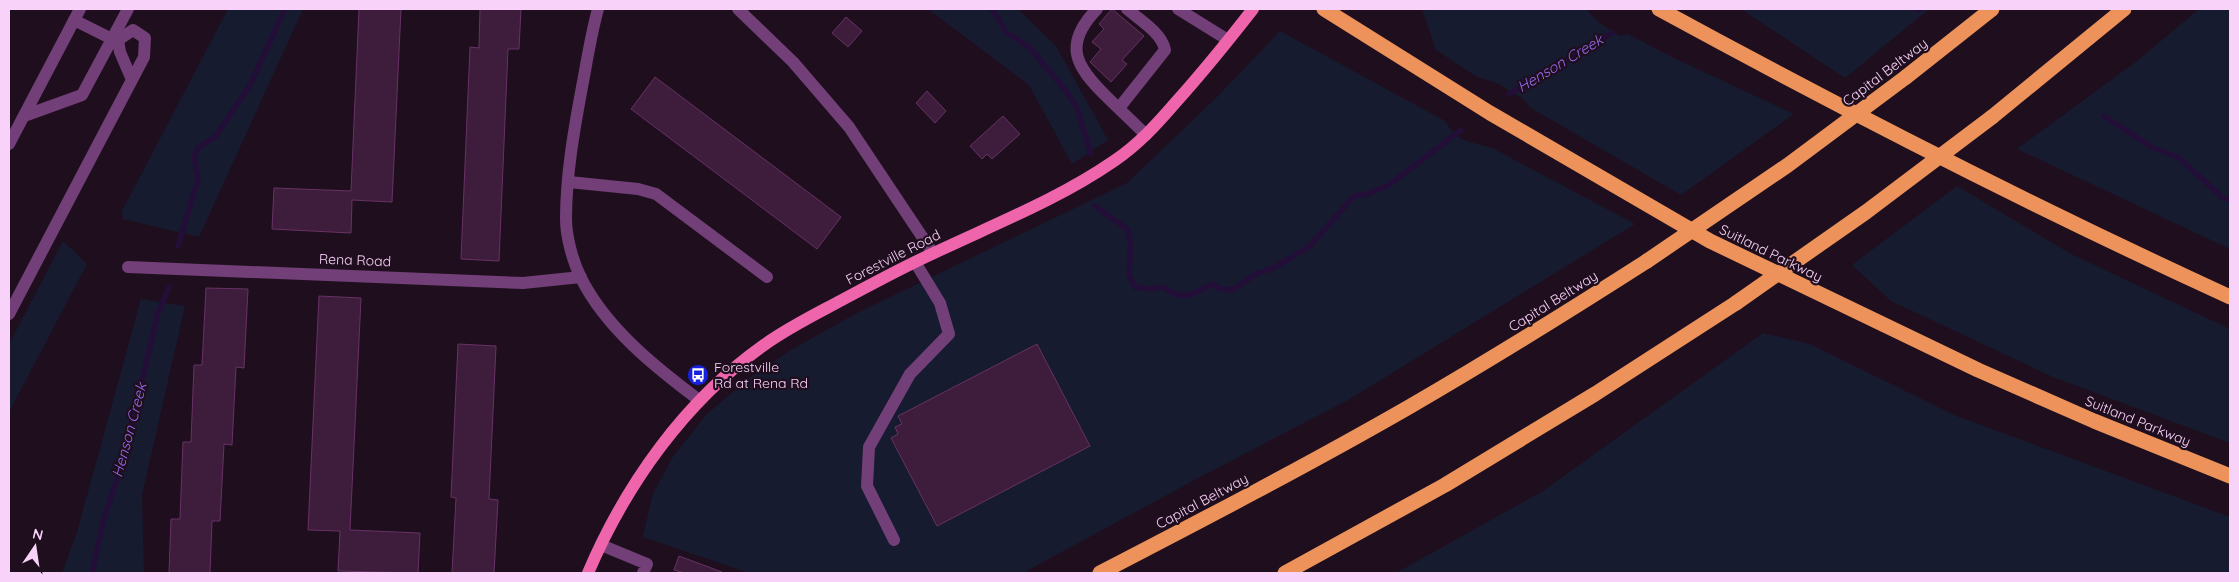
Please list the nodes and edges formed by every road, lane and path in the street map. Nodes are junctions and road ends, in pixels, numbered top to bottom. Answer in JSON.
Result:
{"nodes":[{"id":1,"x":128,"y":9,"type":"edge"},
{"id":2,"x":598,"y":9,"type":"edge"},
{"id":3,"x":738,"y":9,"type":"edge"},
{"id":4,"x":1097,"y":9,"type":"edge"},
{"id":5,"x":1127,"y":9,"type":"edge"},
{"id":6,"x":1178,"y":9,"type":"edge"},
{"id":7,"x":1253,"y":9,"type":"edge"},
{"id":8,"x":1324,"y":9,"type":"edge"},
{"id":9,"x":1659,"y":9,"type":"edge"},
{"id":10,"x":1992,"y":9,"type":"edge"},
{"id":11,"x":2124,"y":9,"type":"edge"},
{"id":12,"x":77,"y":14,"type":"edge"},
{"id":13,"x":115,"y":40,"type":"junction"},
{"id":14,"x":1228,"y":40,"type":"junction"},
{"id":15,"x":132,"y":80,"type":"junction"},
{"id":16,"x":1119,"y":108,"type":"junction"},
{"id":17,"x":24,"y":116,"type":"junction"},
{"id":18,"x":1146,"y":135,"type":"junction"},
{"id":19,"x":9,"y":144,"type":"edge"},
{"id":20,"x":569,"y":182,"type":"junction"},
{"id":21,"x":933,"y":253,"type":"junction"},
{"id":22,"x":914,"y":262,"type":"junction"},
{"id":23,"x":128,"y":267,"type":"dead end"},
{"id":24,"x":581,"y":277,"type":"junction"},
{"id":25,"x":767,"y":277,"type":"dead end"},
{"id":26,"x":2230,"y":296,"type":"edge"},
{"id":27,"x":9,"y":314,"type":"edge"},
{"id":28,"x":699,"y":400,"type":"junction"},
{"id":29,"x":2230,"y":476,"type":"edge"},
{"id":30,"x":894,"y":540,"type":"dead end"},
{"id":31,"x":600,"y":545,"type":"junction"},
{"id":32,"x":1326,"y":551,"type":"junction"},
{"id":33,"x":588,"y":573,"type":"edge"},
{"id":34,"x":643,"y":573,"type":"edge"},
{"id":35,"x":1100,"y":573,"type":"edge"},
{"id":36,"x":1285,"y":573,"type":"edge"},
{"id":37,"x":1294,"y":573,"type":"edge"}],
"edges":[{"from":1,"to":13,"type":"street"},
{"from":2,"to":20,"type":"street"},
{"from":3,"to":21,"type":"street"},
{"from":4,"to":16,"type":"street"},
{"from":5,"to":16,"type":"street"},
{"from":6,"to":14,"type":"street"},
{"from":7,"to":14,"type":"main road","name":"Forestville Road"},
{"from":8,"to":29,"type":"highway","name":"Suitland Parkway"},
{"from":9,"to":26,"type":"highway"},
{"from":10,"to":35,"type":"highway","name":"Capital Beltway","bridge":true},
{"from":11,"to":32,"type":"highway","bridge":true},
{"from":12,"to":13,"type":"street"},
{"from":12,"to":17,"type":"street"},
{"from":13,"to":15,"type":"street"},
{"from":13,"to":15,"type":"street"},
{"from":13,"to":17,"type":"street"},
{"from":14,"to":18,"type":"main road","name":"Forestville Road"},
{"from":15,"to":27,"type":"street"},
{"from":16,"to":18,"type":"street"},
{"from":17,"to":19,"type":"street"},
{"from":18,"to":21,"type":"main road","name":"Forestville Road"},
{"from":20,"to":24,"type":"street"},
{"from":20,"to":25,"type":"street"},
{"from":21,"to":22,"type":"main road","name":"Forestville Road"},
{"from":22,"to":28,"type":"main road","name":"Forestville Road"},
{"from":22,"to":30,"type":"street"},
{"from":23,"to":24,"type":"street","name":"Rena Road"},
{"from":24,"to":28,"type":"street"},
{"from":28,"to":31,"type":"main road","name":"Forestville Road"},
{"from":31,"to":33,"type":"main road","name":"Forestville Road"},
{"from":31,"to":34,"type":"street"},
{"from":32,"to":36,"type":"highway"},
{"from":32,"to":37,"type":"highway"}]}
